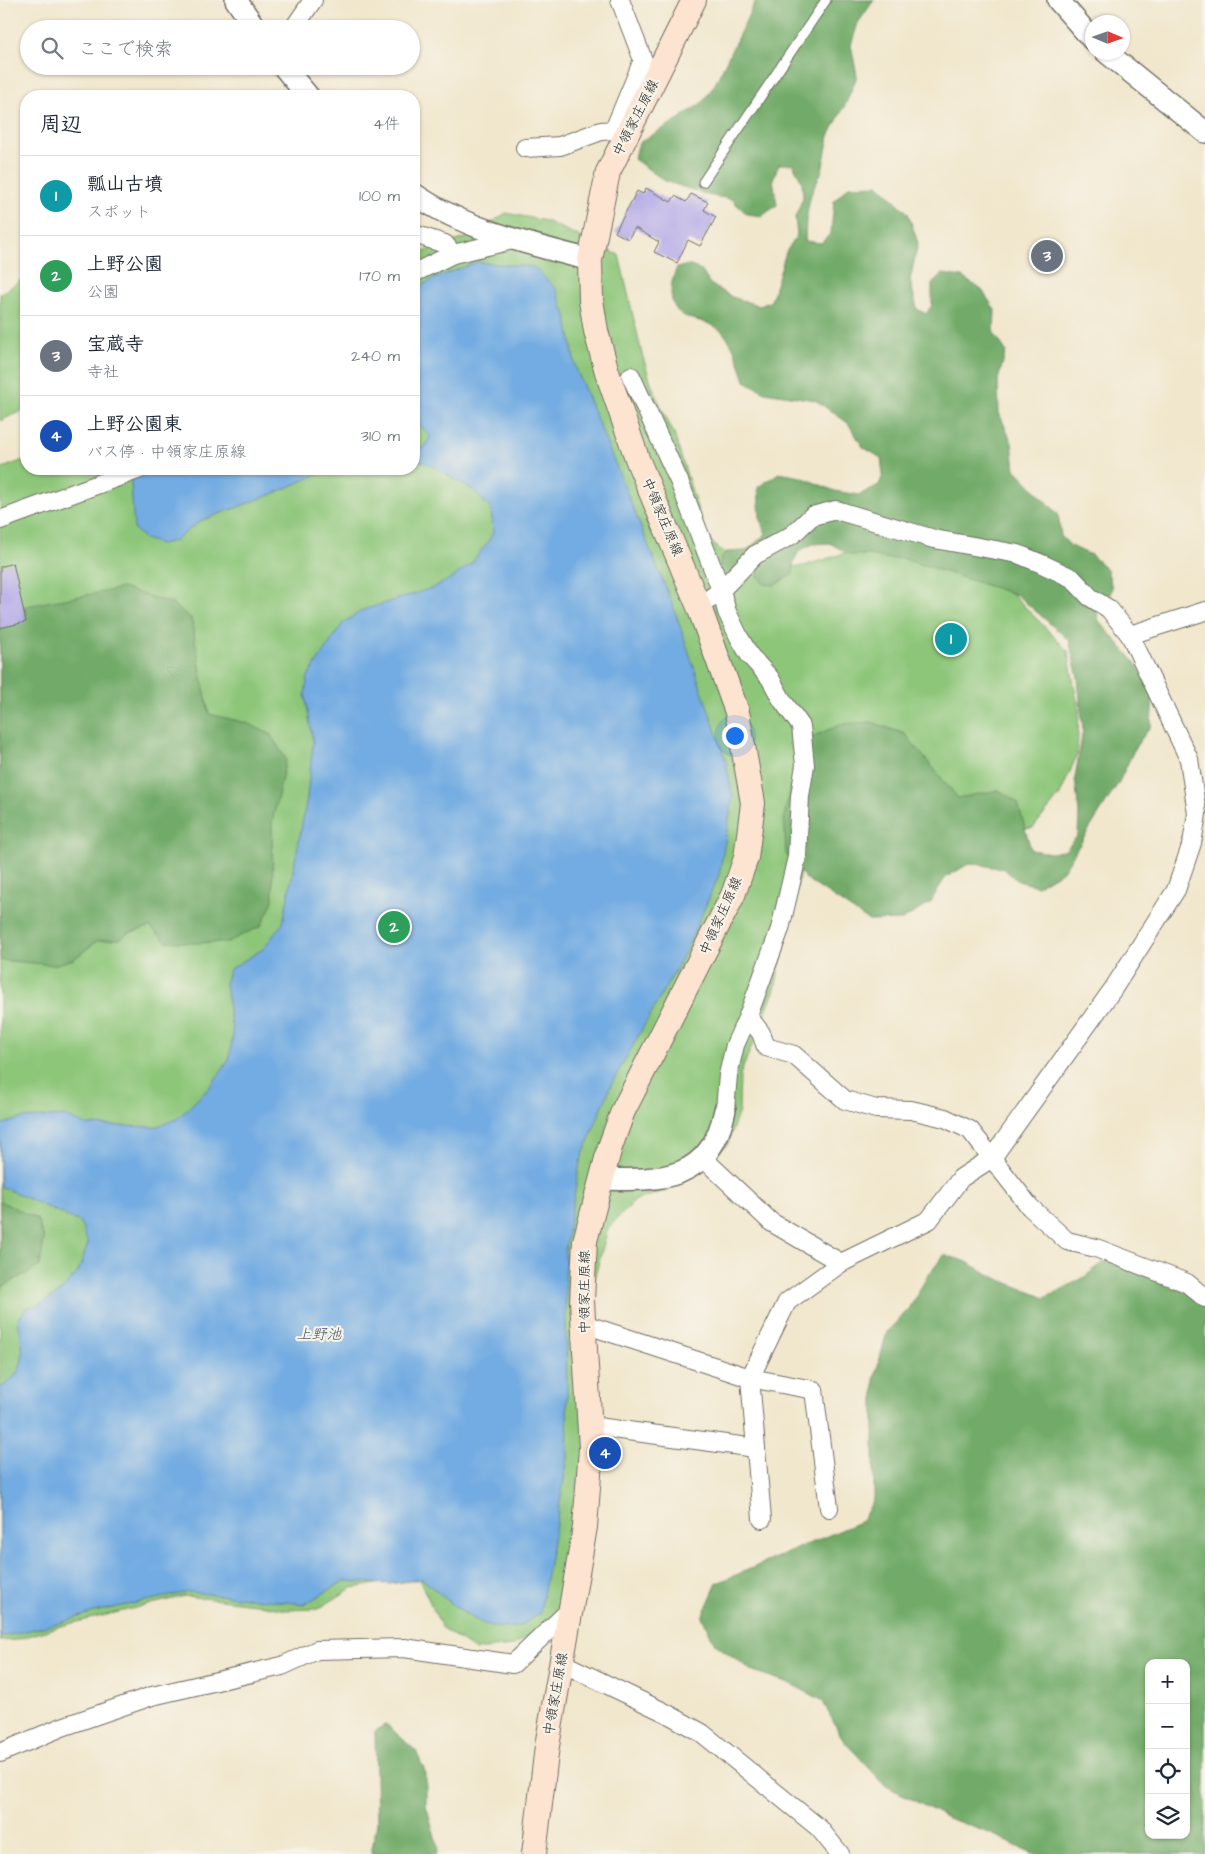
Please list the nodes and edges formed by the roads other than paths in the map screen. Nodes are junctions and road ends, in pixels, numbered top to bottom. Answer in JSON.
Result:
{"nodes":[{"id":1,"x":313,"y":0,"type":"edge"},
{"id":2,"x":620,"y":0,"type":"edge"},
{"id":3,"x":826,"y":0,"type":"edge"},
{"id":4,"x":1058,"y":0,"type":"edge"},
{"id":5,"x":692,"y":2,"type":"edge"},
{"id":6,"x":241,"y":4,"type":"edge"},
{"id":7,"x":251,"y":20,"type":"edge"},
{"id":8,"x":299,"y":20,"type":"edge"},
{"id":9,"x":1085,"y":31,"type":"edge"},
{"id":10,"x":1116,"y":60,"type":"edge"},
{"id":11,"x":290,"y":75,"type":"edge"},
{"id":12,"x":302,"y":90,"type":"edge"},
{"id":13,"x":1205,"y":132,"type":"edge"},
{"id":14,"x":620,"y":134,"type":"junction"},
{"id":15,"x":525,"y":148,"type":"dead end"},
{"id":16,"x":703,"y":182,"type":"dead end"},
{"id":17,"x":420,"y":198,"type":"edge"},
{"id":18,"x":420,"y":236,"type":"edge"},
{"id":19,"x":513,"y":240,"type":"junction"},
{"id":20,"x":453,"y":254,"type":"junction"},
{"id":21,"x":590,"y":260,"type":"junction"},
{"id":22,"x":420,"y":270,"type":"edge"},
{"id":23,"x":631,"y":376,"type":"dead end"},
{"id":24,"x":124,"y":475,"type":"edge"},
{"id":25,"x":0,"y":520,"type":"edge"},
{"id":26,"x":721,"y":590,"type":"junction"},
{"id":27,"x":699,"y":607,"type":"junction"},
{"id":28,"x":1205,"y":611,"type":"edge"},
{"id":29,"x":1130,"y":635,"type":"junction"},
{"id":30,"x":748,"y":1016,"type":"junction"},
{"id":31,"x":725,"y":1110,"type":"joint"},
{"id":32,"x":992,"y":1158,"type":"junction"},
{"id":33,"x":704,"y":1159,"type":"junction"},
{"id":34,"x":601,"y":1179,"type":"junction"},
{"id":35,"x":841,"y":1263,"type":"junction"},
{"id":36,"x":1205,"y":1298,"type":"edge"},
{"id":37,"x":584,"y":1324,"type":"junction"},
{"id":38,"x":750,"y":1378,"type":"junction"},
{"id":39,"x":590,"y":1426,"type":"junction"},
{"id":40,"x":756,"y":1448,"type":"junction"},
{"id":41,"x":829,"y":1508,"type":"dead end"},
{"id":42,"x":762,"y":1520,"type":"dead end"},
{"id":43,"x":571,"y":1609,"type":"junction"},
{"id":44,"x":562,"y":1663,"type":"junction"},
{"id":45,"x":0,"y":1753,"type":"edge"},
{"id":46,"x":534,"y":1854,"type":"edge"},
{"id":47,"x":840,"y":1854,"type":"edge"}],
"edges":[{"from":1,"to":8,"type":"street"},
{"from":2,"to":14,"type":"street"},
{"from":3,"to":16,"type":"lane"},
{"from":4,"to":9,"type":"street"},
{"from":5,"to":14,"type":"main road","name":"中領家庄原線"},
{"from":6,"to":7,"type":"street"},
{"from":10,"to":13,"type":"street"},
{"from":11,"to":12,"type":"street"},
{"from":14,"to":15,"type":"street"},
{"from":14,"to":21,"type":"main road","name":"中領家庄原線"},
{"from":17,"to":19,"type":"street"},
{"from":18,"to":20,"type":"street"},
{"from":19,"to":20,"type":"street"},
{"from":19,"to":21,"type":"street"},
{"from":20,"to":22,"type":"street"},
{"from":21,"to":27,"type":"main road","name":"中領家庄原線"},
{"from":23,"to":26,"type":"street"},
{"from":24,"to":25,"type":"street"},
{"from":26,"to":27,"type":"street"},
{"from":26,"to":29,"type":"street"},
{"from":26,"to":30,"type":"street"},
{"from":27,"to":34,"type":"main road","name":"中領家庄原線"},
{"from":28,"to":29,"type":"street"},
{"from":29,"to":32,"type":"street"},
{"from":30,"to":31,"type":"street"},
{"from":30,"to":32,"type":"street"},
{"from":31,"to":33,"type":"street"},
{"from":32,"to":35,"type":"street"},
{"from":32,"to":36,"type":"street"},
{"from":33,"to":34,"type":"street"},
{"from":33,"to":35,"type":"street"},
{"from":34,"to":37,"type":"main road","name":"中領家庄原線"},
{"from":35,"to":38,"type":"street"},
{"from":37,"to":38,"type":"street"},
{"from":37,"to":39,"type":"main road","name":"中領家庄原線"},
{"from":38,"to":40,"type":"street"},
{"from":38,"to":41,"type":"street"},
{"from":39,"to":40,"type":"street"},
{"from":39,"to":43,"type":"main road","name":"中領家庄原線"},
{"from":40,"to":42,"type":"street"},
{"from":43,"to":44,"type":"main road","name":"中領家庄原線"},
{"from":43,"to":45,"type":"street"},
{"from":44,"to":46,"type":"main road","name":"中領家庄原線"},
{"from":44,"to":47,"type":"street"}]}
